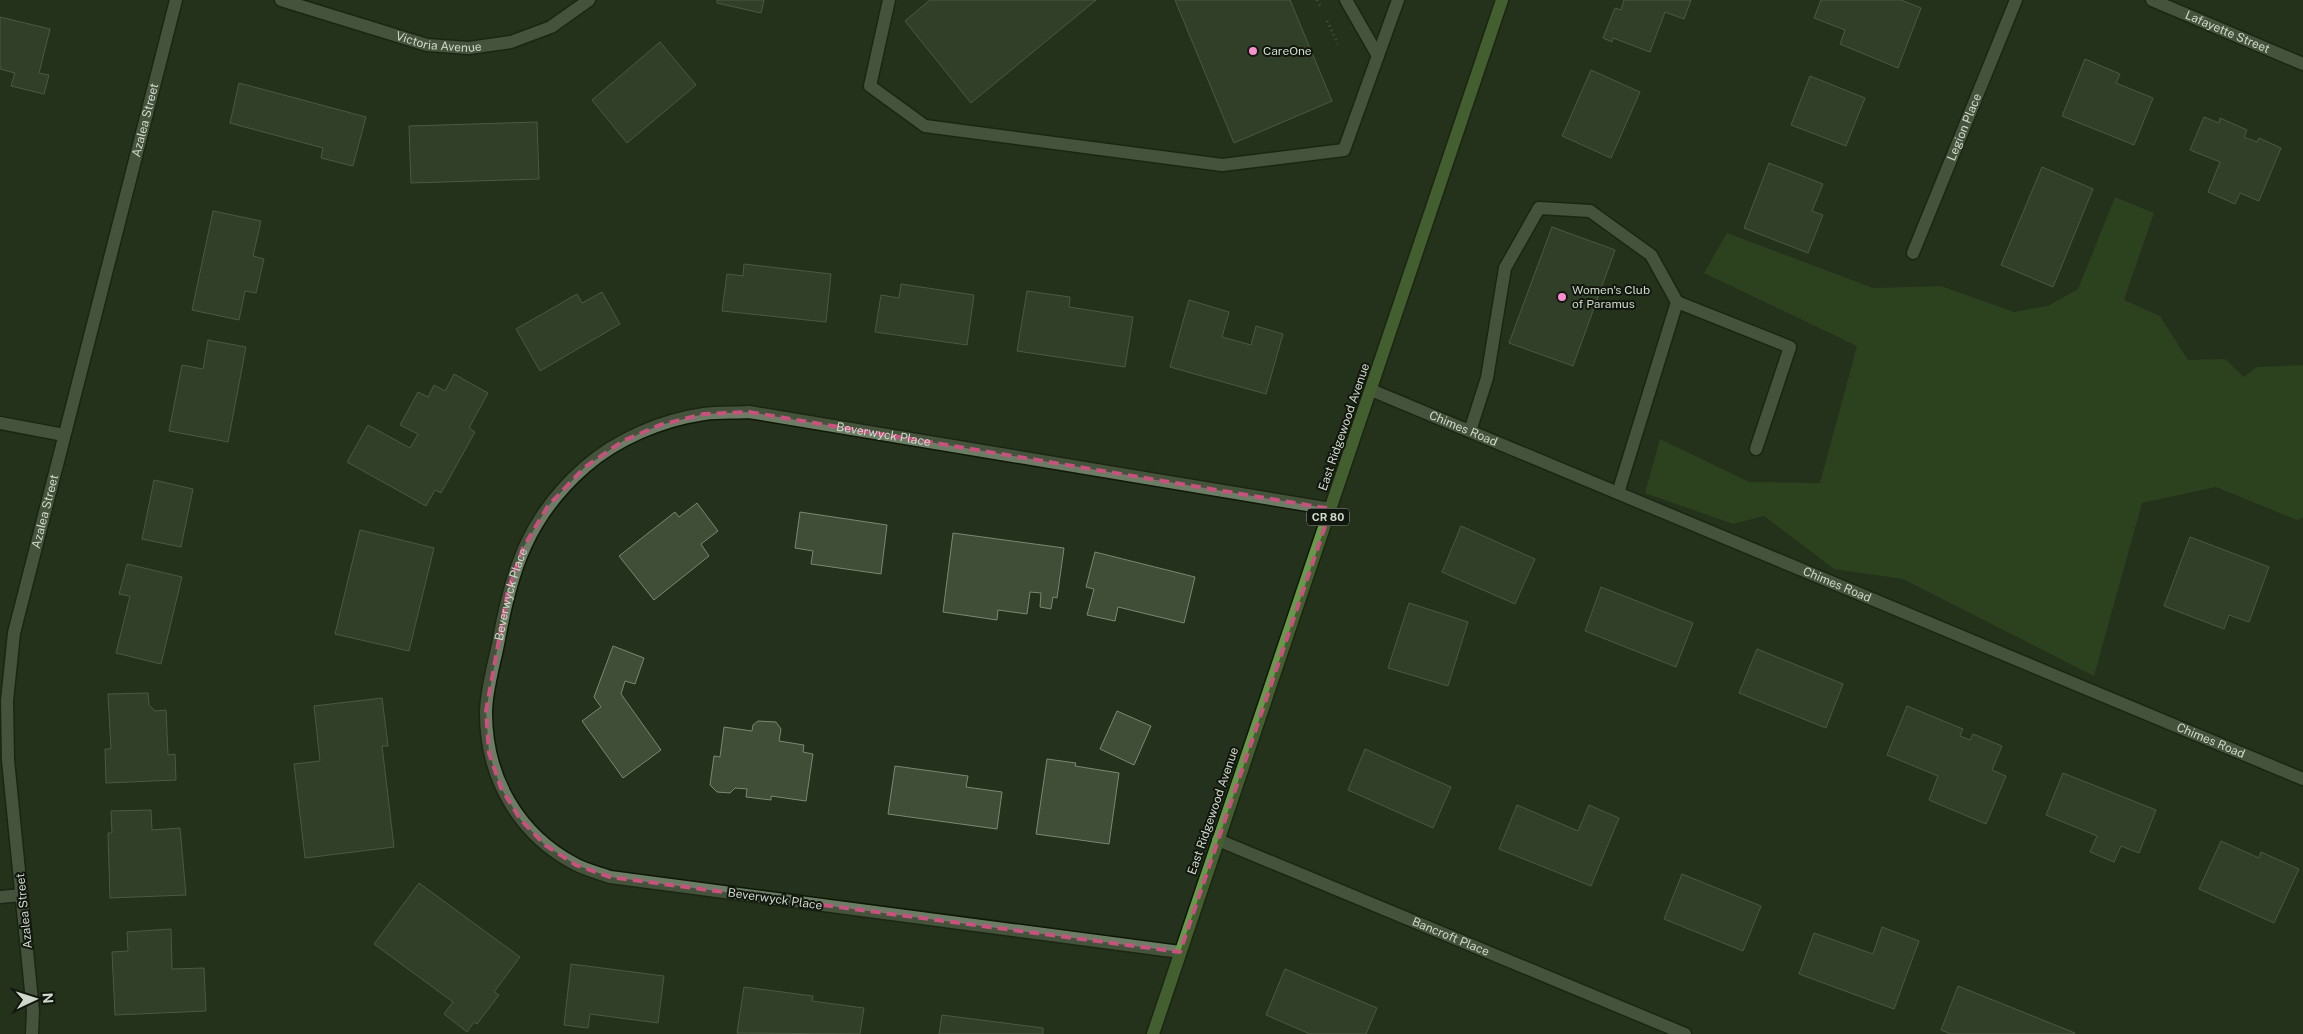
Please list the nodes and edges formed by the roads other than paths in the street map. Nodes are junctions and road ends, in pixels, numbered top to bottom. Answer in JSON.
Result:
{"nodes":[{"id":1,"x":176,"y":0,"type":"edge"},
{"id":2,"x":281,"y":0,"type":"edge"},
{"id":3,"x":589,"y":0,"type":"edge"},
{"id":4,"x":889,"y":0,"type":"edge"},
{"id":5,"x":1346,"y":0,"type":"edge"},
{"id":6,"x":1398,"y":0,"type":"edge"},
{"id":7,"x":1502,"y":0,"type":"edge"},
{"id":8,"x":2016,"y":0,"type":"edge"},
{"id":9,"x":2152,"y":0,"type":"edge"},
{"id":10,"x":1378,"y":56,"type":"junction"},
{"id":11,"x":2303,"y":64,"type":"edge"},
{"id":12,"x":1913,"y":253,"type":"dead end"},
{"id":13,"x":1677,"y":302,"type":"junction"},
{"id":14,"x":1371,"y":390,"type":"junction"},
{"id":15,"x":0,"y":423,"type":"edge"},
{"id":16,"x":1470,"y":431,"type":"junction"},
{"id":17,"x":64,"y":435,"type":"junction"},
{"id":18,"x":1756,"y":449,"type":"dead end"},
{"id":19,"x":1618,"y":493,"type":"junction"},
{"id":20,"x":1331,"y":509,"type":"junction"},
{"id":21,"x":2303,"y":779,"type":"edge"},
{"id":22,"x":1218,"y":840,"type":"junction"},
{"id":23,"x":22,"y":895,"type":"junction"},
{"id":24,"x":0,"y":896,"type":"edge"},
{"id":25,"x":1180,"y":952,"type":"junction"},
{"id":26,"x":32,"y":1034,"type":"edge"},
{"id":27,"x":1153,"y":1034,"type":"edge"},
{"id":28,"x":1685,"y":1034,"type":"edge"}],
"edges":[{"from":1,"to":17,"type":"street","name":"Azalea Street"},
{"from":2,"to":3,"type":"street","name":"Victoria Avenue"},
{"from":4,"to":10,"type":"street"},
{"from":5,"to":10,"type":"street"},
{"from":6,"to":10,"type":"street"},
{"from":7,"to":14,"type":"main road","name":"East Ridgewood Avenue","number":"CR 80"},
{"from":8,"to":12,"type":"street","name":"Legion Place"},
{"from":9,"to":11,"type":"street","name":"Lafayette Street"},
{"from":13,"to":16,"type":"street"},
{"from":13,"to":18,"type":"street"},
{"from":13,"to":19,"type":"street"},
{"from":14,"to":16,"type":"street","name":"Chimes Road"},
{"from":14,"to":20,"type":"main road","name":"East Ridgewood Avenue","number":"CR 80"},
{"from":15,"to":17,"type":"street"},
{"from":16,"to":19,"type":"street","name":"Chimes Road"},
{"from":17,"to":23,"type":"street","name":"Azalea Street"},
{"from":19,"to":21,"type":"street","name":"Chimes Road"},
{"from":20,"to":22,"type":"main road","name":"East Ridgewood Avenue","number":"CR 80"},
{"from":20,"to":25,"type":"street","name":"Beverwyck Place"},
{"from":22,"to":25,"type":"main road","name":"East Ridgewood Avenue","number":"CR 80"},
{"from":22,"to":28,"type":"street","name":"Bancroft Place"},
{"from":23,"to":24,"type":"street"},
{"from":23,"to":26,"type":"street","name":"Azalea Street"},
{"from":25,"to":27,"type":"main road","name":"East Ridgewood Avenue","number":"CR 80"}]}
